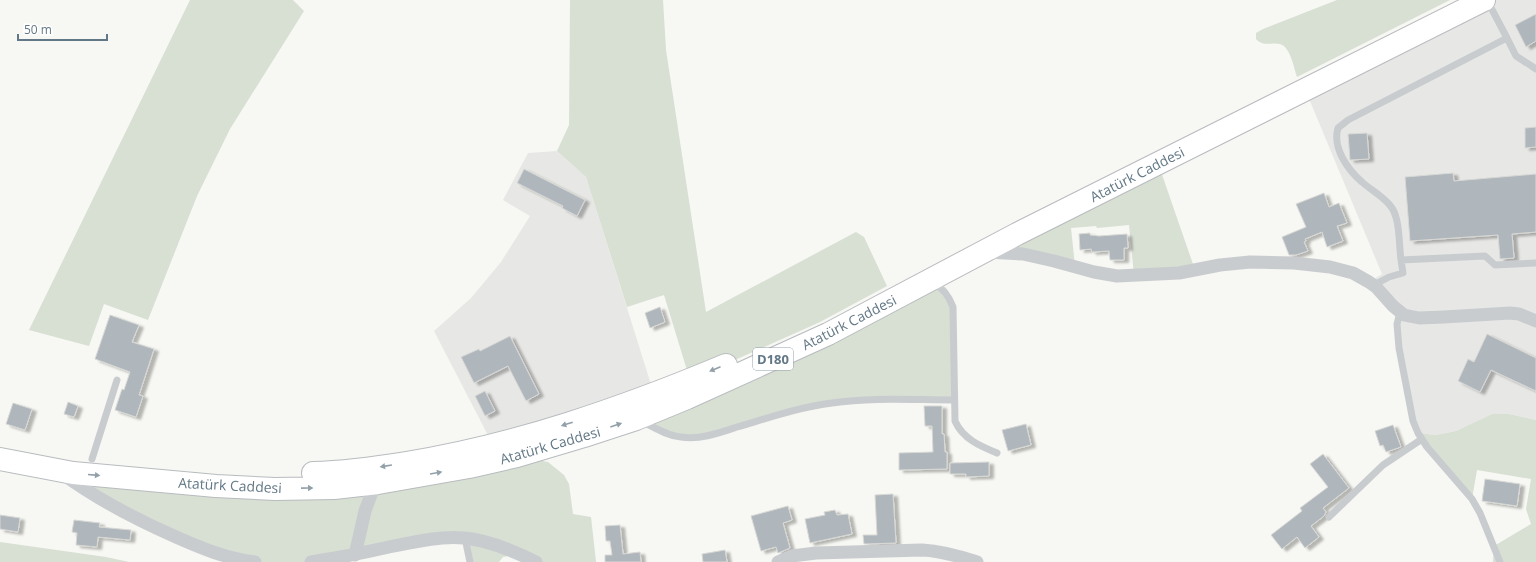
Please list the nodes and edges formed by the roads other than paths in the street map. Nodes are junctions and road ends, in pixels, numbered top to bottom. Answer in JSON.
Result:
{"nodes":[{"id":1,"x":1450,"y":0,"type":"edge"},
{"id":2,"x":1484,"y":0,"type":"edge"},
{"id":3,"x":1487,"y":0,"type":"edge"},
{"id":4,"x":1507,"y":38,"type":"junction"},
{"id":5,"x":1536,"y":69,"type":"edge"},
{"id":6,"x":982,"y":252,"type":"junction"},
{"id":7,"x":1401,"y":260,"type":"junction"},
{"id":8,"x":1536,"y":263,"type":"edge"},
{"id":9,"x":929,"y":280,"type":"junction"},
{"id":10,"x":1374,"y":285,"type":"junction"},
{"id":11,"x":1400,"y":312,"type":"junction"},
{"id":12,"x":1536,"y":321,"type":"edge"},
{"id":13,"x":117,"y":380,"type":"dead end"},
{"id":14,"x":954,"y":400,"type":"junction"},
{"id":15,"x":636,"y":418,"type":"junction"},
{"id":16,"x":1422,"y":439,"type":"junction"},
{"id":17,"x":0,"y":445,"type":"edge"},
{"id":18,"x":997,"y":453,"type":"dead end"},
{"id":19,"x":92,"y":459,"type":"junction"},
{"id":20,"x":0,"y":460,"type":"edge"},
{"id":21,"x":57,"y":470,"type":"junction"},
{"id":22,"x":375,"y":484,"type":"junction"},
{"id":23,"x":1329,"y":517,"type":"dead end"},
{"id":24,"x":465,"y":538,"type":"junction"},
{"id":25,"x":355,"y":555,"type":"junction"},
{"id":26,"x":254,"y":562,"type":"edge"},
{"id":27,"x":311,"y":562,"type":"edge"},
{"id":28,"x":470,"y":562,"type":"edge"},
{"id":29,"x":536,"y":562,"type":"edge"},
{"id":30,"x":778,"y":562,"type":"edge"},
{"id":31,"x":977,"y":562,"type":"edge"},
{"id":32,"x":1500,"y":562,"type":"edge"}],
"edges":[{"from":1,"to":19,"type":"highway","name":"Atatürk Caddesi","number":"D180","one_way":true},
{"from":2,"to":6,"type":"highway","name":"Atatürk Caddesi","number":"D180"},
{"from":3,"to":4,"type":"lane"},
{"from":4,"to":5,"type":"lane"},
{"from":4,"to":7,"type":"lane"},
{"from":6,"to":9,"type":"highway","name":"Atatürk Caddesi","number":"D180"},
{"from":6,"to":10,"type":"street"},
{"from":7,"to":8,"type":"lane"},
{"from":7,"to":10,"type":"lane"},
{"from":9,"to":14,"type":"lane"},
{"from":9,"to":15,"type":"highway","name":"Atatürk Caddesi","number":"D180"},
{"from":10,"to":11,"type":"street"},
{"from":11,"to":12,"type":"street"},
{"from":11,"to":16,"type":"lane"},
{"from":13,"to":19,"type":"lane"},
{"from":14,"to":15,"type":"lane"},
{"from":14,"to":18,"type":"lane"},
{"from":22,"to":15,"type":"highway","name":"Atatürk Caddesi","number":"D180","one_way":true},
{"from":16,"to":23,"type":"lane"},
{"from":16,"to":32,"type":"lane"},
{"from":17,"to":19,"type":"highway","name":"Atatürk Caddesi","number":"D180"},
{"from":20,"to":21,"type":"highway","name":"Atatürk Caddesi","number":"D180"},
{"from":21,"to":22,"type":"highway","name":"Atatürk Caddesi","number":"D180","one_way":true},
{"from":21,"to":26,"type":"street"},
{"from":22,"to":25,"type":"street"},
{"from":24,"to":25,"type":"street"},
{"from":24,"to":28,"type":"lane"},
{"from":24,"to":29,"type":"street"},
{"from":25,"to":27,"type":"street"},
{"from":30,"to":31,"type":"street"}]}
